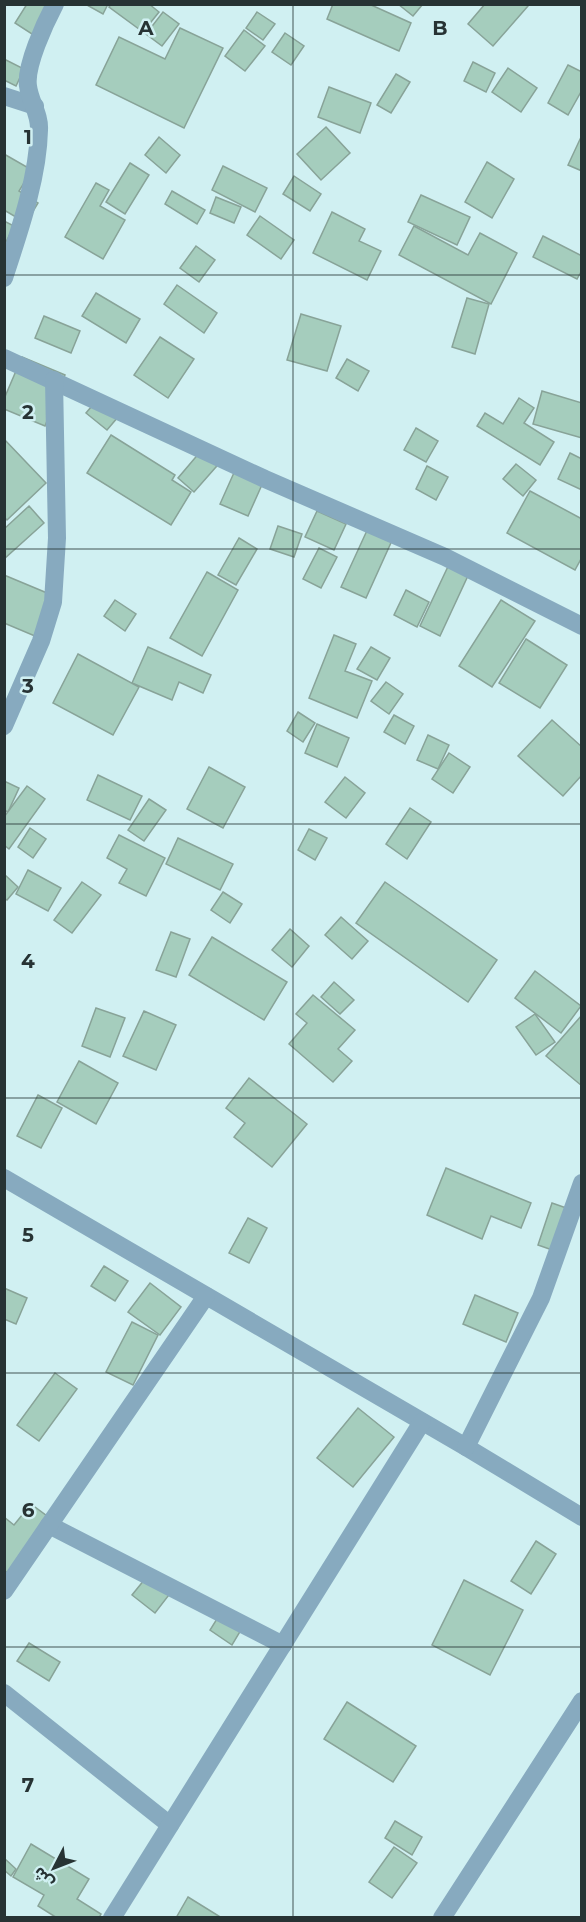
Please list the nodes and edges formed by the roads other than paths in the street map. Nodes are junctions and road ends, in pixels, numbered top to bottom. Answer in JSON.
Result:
{"nodes":[{"id":1,"x":55,"y":4,"type":"edge"},
{"id":2,"x":4,"y":96,"type":"edge"},
{"id":3,"x":35,"y":106,"type":"junction"},
{"id":4,"x":4,"y":278,"type":"edge"},
{"id":5,"x":4,"y":358,"type":"edge"},
{"id":6,"x":54,"y":380,"type":"junction"},
{"id":7,"x":582,"y":626,"type":"edge"},
{"id":8,"x":4,"y":726,"type":"edge"},
{"id":9,"x":4,"y":1178,"type":"edge"},
{"id":10,"x":582,"y":1183,"type":"edge"},
{"id":11,"x":206,"y":1296,"type":"junction"},
{"id":12,"x":422,"y":1422,"type":"junction"},
{"id":13,"x":466,"y":1447,"type":"junction"},
{"id":14,"x":582,"y":1517,"type":"edge"},
{"id":15,"x":49,"y":1525,"type":"junction"},
{"id":16,"x":4,"y":1591,"type":"edge"},
{"id":17,"x":283,"y":1645,"type":"junction"},
{"id":18,"x":4,"y":1693,"type":"edge"},
{"id":19,"x":582,"y":1701,"type":"edge"},
{"id":20,"x":170,"y":1825,"type":"junction"},
{"id":21,"x":112,"y":1917,"type":"edge"},
{"id":22,"x":442,"y":1917,"type":"edge"}],
"edges":[{"from":1,"to":3,"type":"street"},
{"from":2,"to":3,"type":"street"},
{"from":3,"to":4,"type":"street"},
{"from":5,"to":6,"type":"street"},
{"from":6,"to":7,"type":"street"},
{"from":6,"to":8,"type":"street"},
{"from":9,"to":11,"type":"street"},
{"from":10,"to":13,"type":"street"},
{"from":11,"to":12,"type":"street"},
{"from":11,"to":15,"type":"street"},
{"from":12,"to":13,"type":"street"},
{"from":12,"to":17,"type":"street"},
{"from":13,"to":14,"type":"street"},
{"from":15,"to":16,"type":"street"},
{"from":15,"to":17,"type":"street"},
{"from":17,"to":20,"type":"street"},
{"from":18,"to":20,"type":"street"},
{"from":19,"to":22,"type":"street"},
{"from":20,"to":21,"type":"street"}]}
